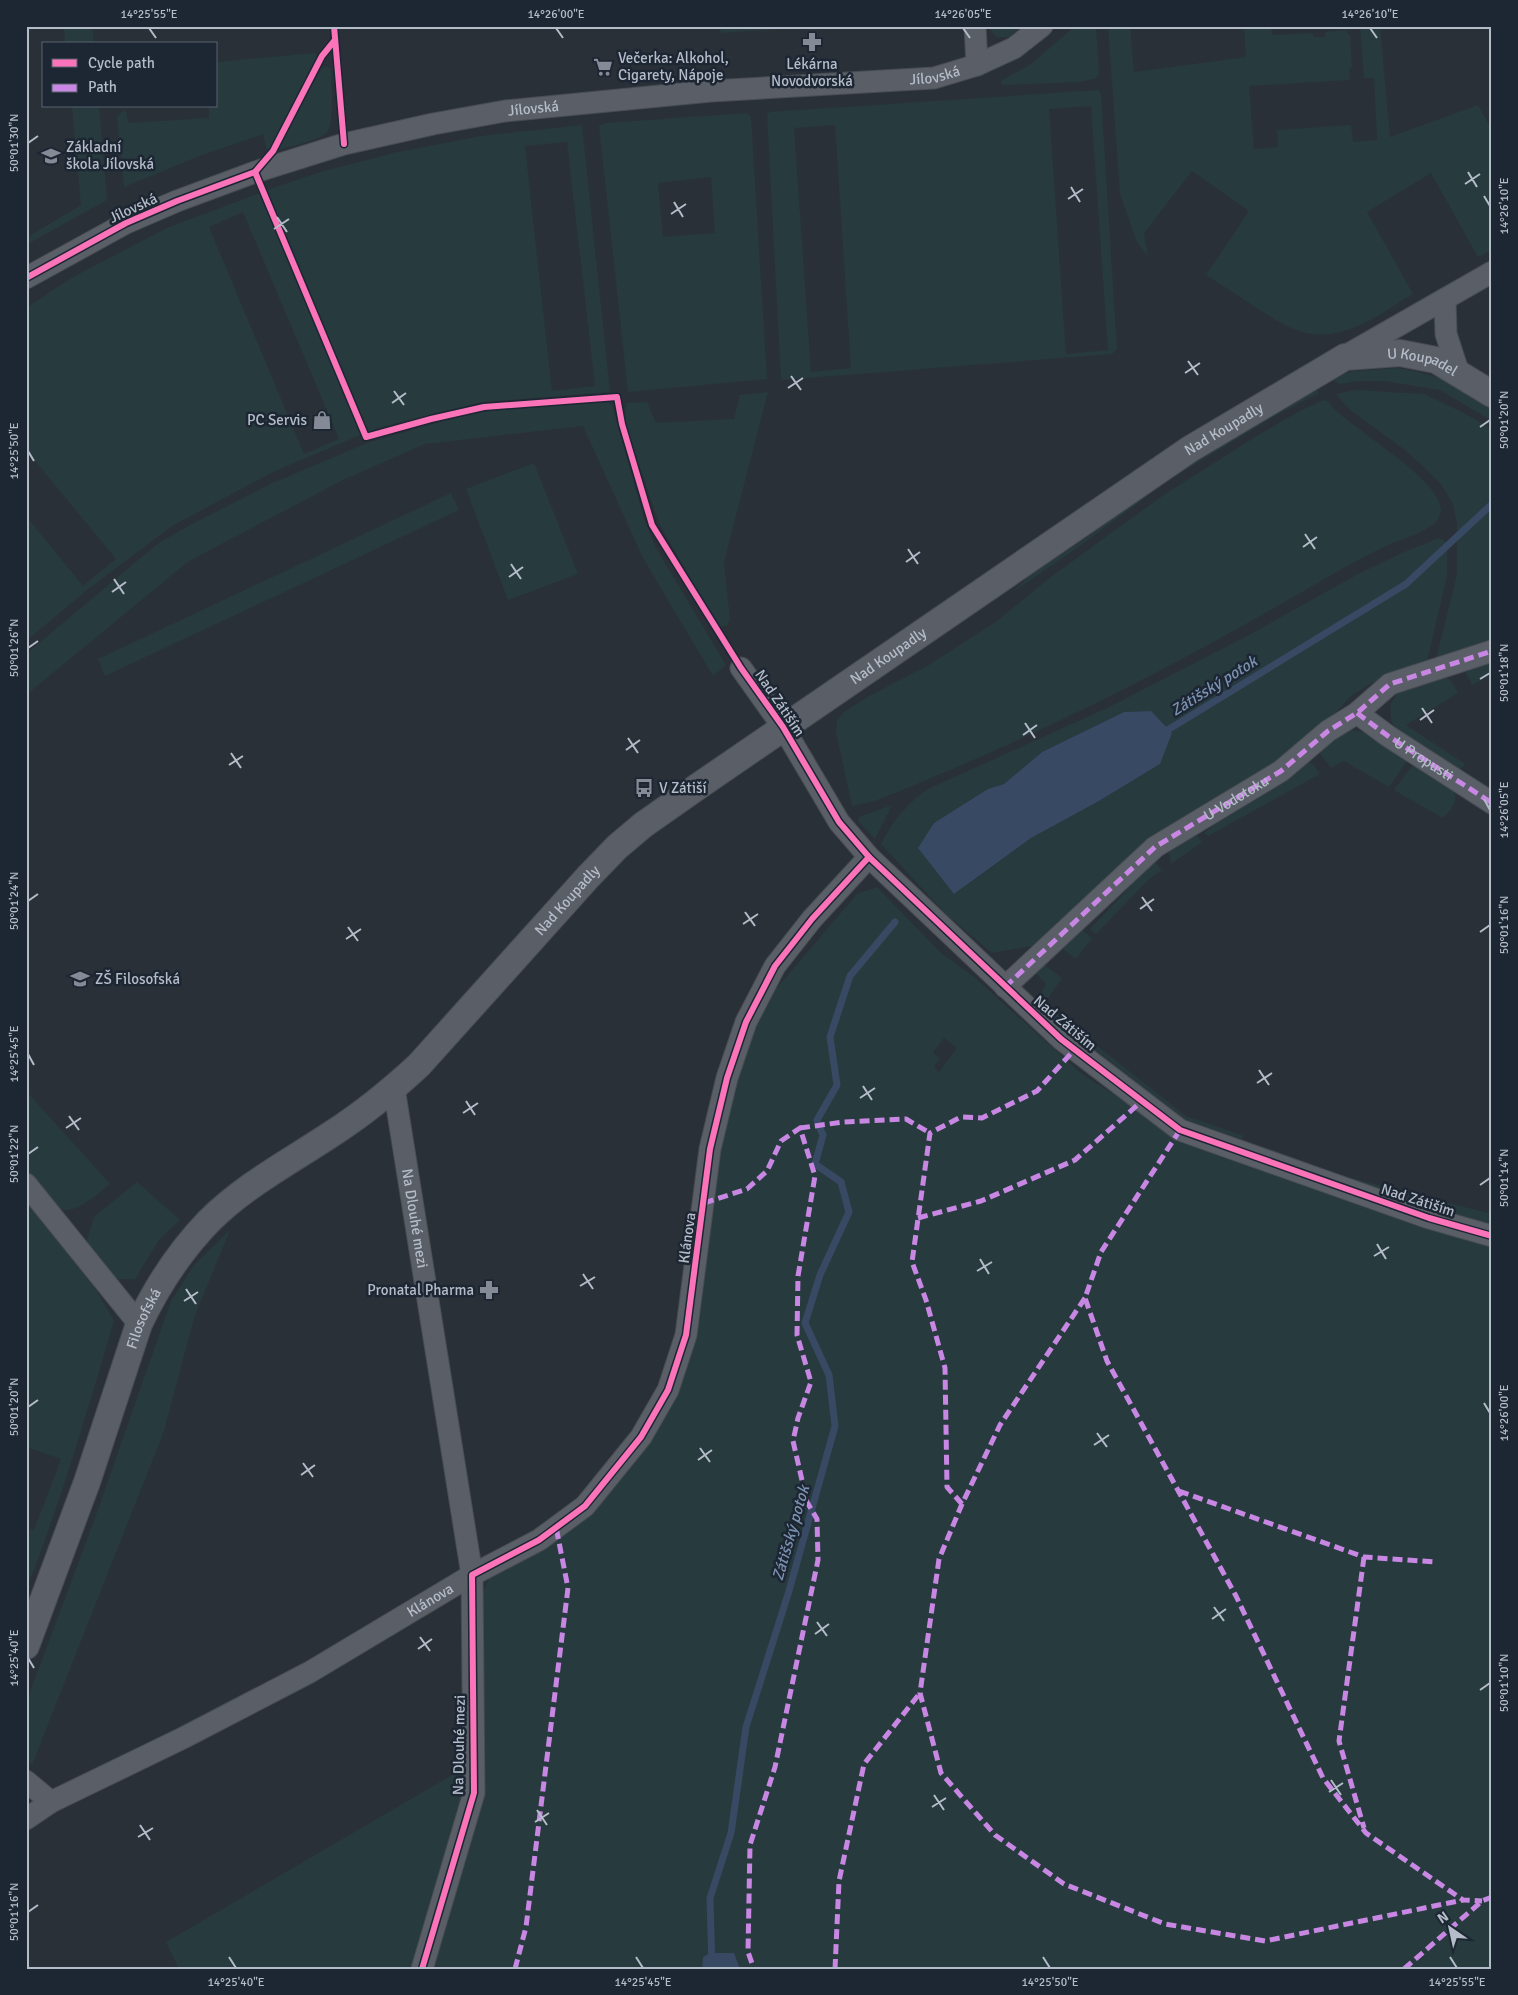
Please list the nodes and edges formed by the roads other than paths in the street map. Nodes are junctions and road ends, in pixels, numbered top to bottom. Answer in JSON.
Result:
{"nodes":[{"id":1,"x":975,"y":26,"type":"edge"},
{"id":2,"x":1042,"y":26,"type":"edge"},
{"id":3,"x":977,"y":65,"type":"junction"},
{"id":4,"x":1492,"y":272,"type":"edge"},
{"id":5,"x":26,"y":278,"type":"edge"},
{"id":6,"x":1445,"y":299,"type":"junction"},
{"id":7,"x":1345,"y":357,"type":"junction"},
{"id":8,"x":1459,"y":374,"type":"junction"},
{"id":9,"x":1492,"y":394,"type":"edge"},
{"id":10,"x":1492,"y":651,"type":"edge"},
{"id":11,"x":741,"y":668,"type":"dead end"},
{"id":12,"x":1356,"y":713,"type":"junction"},
{"id":13,"x":783,"y":727,"type":"junction"},
{"id":14,"x":1492,"y":803,"type":"edge"},
{"id":15,"x":869,"y":857,"type":"junction"},
{"id":16,"x":1005,"y":986,"type":"junction"},
{"id":17,"x":394,"y":1088,"type":"junction"},
{"id":18,"x":26,"y":1184,"type":"edge"},
{"id":19,"x":1492,"y":1236,"type":"edge"},
{"id":20,"x":139,"y":1324,"type":"junction"},
{"id":21,"x":472,"y":1575,"type":"junction"},
{"id":22,"x":26,"y":1646,"type":"edge"},
{"id":23,"x":26,"y":1780,"type":"edge"},
{"id":24,"x":51,"y":1802,"type":"junction"},
{"id":25,"x":26,"y":1819,"type":"edge"},
{"id":26,"x":422,"y":1969,"type":"edge"}],
"edges":[{"from":1,"to":3,"type":"street","name":"Jílovská"},
{"from":2,"to":3,"type":"street","name":"Jílovská"},
{"from":3,"to":5,"type":"street","name":"Jílovská"},
{"from":4,"to":6,"type":"street","name":"Nad Koupadly"},
{"from":6,"to":7,"type":"street","name":"Nad Koupadly"},
{"from":6,"to":8,"type":"street"},
{"from":7,"to":8,"type":"street","name":"U Koupadel"},
{"from":7,"to":13,"type":"street","name":"Nad Koupadly"},
{"from":8,"to":9,"type":"street","name":"U Koupadel"},
{"from":10,"to":12,"type":"street","name":"U Vodotoku"},
{"from":11,"to":13,"type":"street","name":"Nad Zátiším"},
{"from":12,"to":14,"type":"street","name":"U Propusti"},
{"from":12,"to":16,"type":"street","name":"U Vodotoku"},
{"from":13,"to":15,"type":"street","name":"Nad Zátiším"},
{"from":13,"to":17,"type":"street","name":"Nad Koupadly"},
{"from":15,"to":16,"type":"street","name":"Nad Zátiším"},
{"from":15,"to":21,"type":"street","name":"Klánova"},
{"from":16,"to":19,"type":"street","name":"Nad Zátiším"},
{"from":17,"to":20,"type":"street","name":"Filosofská"},
{"from":17,"to":21,"type":"street","name":"Na Dlouhé mezi"},
{"from":18,"to":20,"type":"street"},
{"from":20,"to":22,"type":"street","name":"Filosofská"},
{"from":21,"to":24,"type":"street","name":"Klánova"},
{"from":21,"to":26,"type":"street","name":"Na Dlouhé mezi"},
{"from":23,"to":24,"type":"street"},
{"from":24,"to":25,"type":"street","name":"Klánova"}]}
